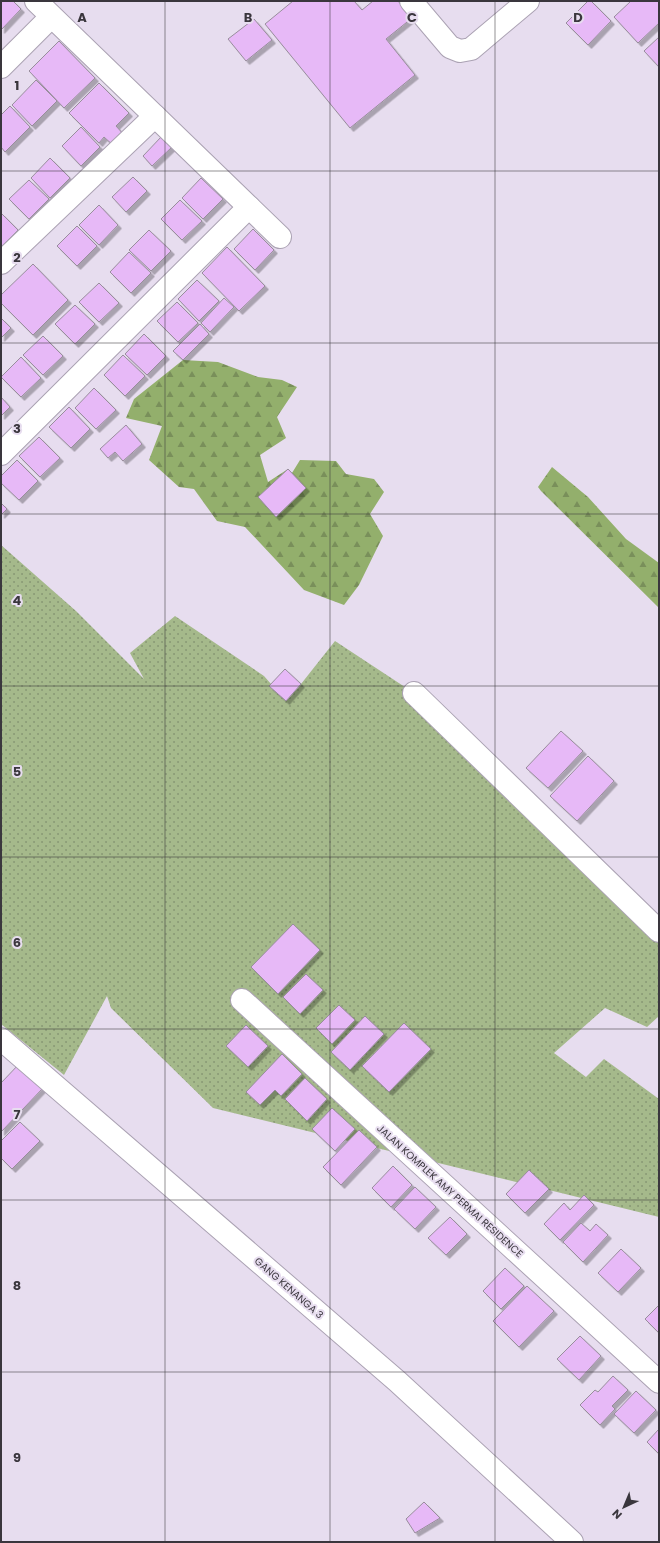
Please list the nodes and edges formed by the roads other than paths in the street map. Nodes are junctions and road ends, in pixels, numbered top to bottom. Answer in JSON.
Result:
{"nodes":[{"id":1,"x":36,"y":1,"type":"edge"},
{"id":2,"x":411,"y":1,"type":"edge"},
{"id":3,"x":528,"y":1,"type":"edge"},
{"id":4,"x":52,"y":17,"type":"junction"},
{"id":5,"x":1,"y":67,"type":"edge"},
{"id":6,"x":155,"y":116,"type":"junction"},
{"id":7,"x":249,"y":207,"type":"junction"},
{"id":8,"x":280,"y":237,"type":"dead end"},
{"id":9,"x":1,"y":263,"type":"edge"},
{"id":10,"x":1,"y":454,"type":"edge"},
{"id":11,"x":414,"y":693,"type":"dead end"},
{"id":12,"x":659,"y":931,"type":"edge"},
{"id":13,"x":242,"y":1000,"type":"dead end"},
{"id":14,"x":1,"y":1039,"type":"edge"},
{"id":15,"x":659,"y":1382,"type":"edge"},
{"id":16,"x":572,"y":1542,"type":"edge"}],
"edges":[{"from":1,"to":4,"type":"street"},
{"from":2,"to":3,"type":"street"},
{"from":4,"to":5,"type":"street"},
{"from":4,"to":6,"type":"street"},
{"from":6,"to":7,"type":"street"},
{"from":6,"to":9,"type":"street"},
{"from":7,"to":8,"type":"street"},
{"from":7,"to":10,"type":"street"},
{"from":11,"to":12,"type":"street"},
{"from":13,"to":15,"type":"street","name":"JALAN KOMPLEK AMY PERMAI RESIDENCE"},
{"from":14,"to":16,"type":"street","name":"GANG KENANGA 3"}]}
